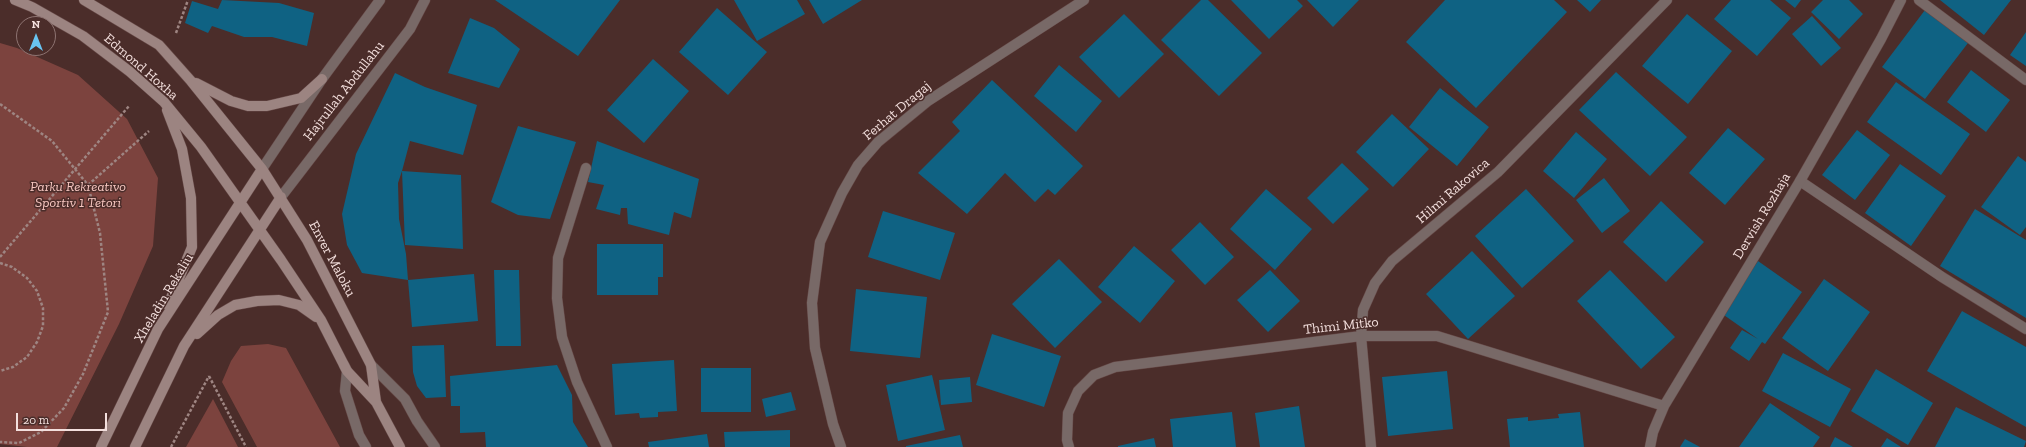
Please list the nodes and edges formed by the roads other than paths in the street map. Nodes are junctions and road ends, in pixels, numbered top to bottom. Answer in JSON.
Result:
{"nodes":[{"id":1,"x":15,"y":0,"type":"edge"},
{"id":2,"x":84,"y":0,"type":"edge"},
{"id":3,"x":380,"y":0,"type":"edge"},
{"id":4,"x":425,"y":0,"type":"edge"},
{"id":5,"x":1084,"y":0,"type":"edge"},
{"id":6,"x":1667,"y":0,"type":"edge"},
{"id":7,"x":1902,"y":0,"type":"edge"},
{"id":8,"x":1919,"y":0,"type":"edge"},
{"id":9,"x":322,"y":79,"type":"junction"},
{"id":10,"x":2026,"y":80,"type":"edge"},
{"id":11,"x":191,"y":81,"type":"junction"},
{"id":12,"x":164,"y":102,"type":"junction"},
{"id":13,"x":586,"y":168,"type":"dead end"},
{"id":14,"x":262,"y":169,"type":"junction"},
{"id":15,"x":1800,"y":181,"type":"junction"},
{"id":16,"x":281,"y":197,"type":"junction"},
{"id":17,"x":240,"y":202,"type":"junction"},
{"id":18,"x":260,"y":230,"type":"junction"},
{"id":19,"x":321,"y":320,"type":"junction"},
{"id":20,"x":158,"y":329,"type":"junction"},
{"id":21,"x":2026,"y":329,"type":"edge"},
{"id":22,"x":1361,"y":336,"type":"junction"},
{"id":23,"x":184,"y":346,"type":"junction"},
{"id":24,"x":371,"y":365,"type":"junction"},
{"id":25,"x":347,"y":371,"type":"junction"},
{"id":26,"x":376,"y":402,"type":"junction"},
{"id":27,"x":1664,"y":406,"type":"junction"},
{"id":28,"x":101,"y":447,"type":"edge"},
{"id":29,"x":135,"y":447,"type":"edge"},
{"id":30,"x":366,"y":447,"type":"edge"},
{"id":31,"x":400,"y":447,"type":"edge"},
{"id":32,"x":435,"y":447,"type":"edge"},
{"id":33,"x":607,"y":447,"type":"edge"},
{"id":34,"x":841,"y":447,"type":"edge"},
{"id":35,"x":1069,"y":447,"type":"edge"},
{"id":36,"x":1371,"y":447,"type":"edge"},
{"id":37,"x":1650,"y":447,"type":"edge"}],
"edges":[{"from":1,"to":12,"type":"main road","name":"Edmond Hoxha"},
{"from":2,"to":11,"type":"main road","name":"Edmond Hoxha"},
{"from":3,"to":9,"type":"street","name":"Hajrullah Abdullahu"},
{"from":4,"to":16,"type":"street","name":"Hajrullah Abdullahu"},
{"from":5,"to":34,"type":"street","name":"Ferhat Dragaj"},
{"from":6,"to":22,"type":"street","name":"Hilmi Rakovica"},
{"from":7,"to":15,"type":"street","name":"Dervish Rozhaja"},
{"from":8,"to":10,"type":"street"},
{"from":9,"to":11,"type":"main road"},
{"from":9,"to":14,"type":"street","name":"Hajrullah Abdullahu"},
{"from":11,"to":14,"type":"main road","name":"Edmond Hoxha"},
{"from":12,"to":17,"type":"main road","name":"Edmond Hoxha"},
{"from":12,"to":20,"type":"main road"},
{"from":13,"to":33,"type":"street"},
{"from":14,"to":16,"type":"main road","name":"Enver Maloku"},
{"from":14,"to":17,"type":"main road","name":"Xheladin Rekaliu"},
{"from":15,"to":21,"type":"street"},
{"from":15,"to":27,"type":"street","name":"Dervish Rozhaja"},
{"from":16,"to":18,"type":"main road"},
{"from":16,"to":24,"type":"main road","name":"Enver Maloku"},
{"from":17,"to":18,"type":"main road","name":"Enver Maloku"},
{"from":17,"to":20,"type":"main road","name":"Xheladin Rekaliu"},
{"from":18,"to":19,"type":"main road","name":"Enver Maloku"},
{"from":18,"to":23,"type":"main road"},
{"from":19,"to":23,"type":"main road"},
{"from":19,"to":25,"type":"street","name":"Enver Maloku"},
{"from":20,"to":28,"type":"main road","name":"Xheladin Rekaliu"},
{"from":22,"to":27,"type":"street","name":"Thimi Mitko"},
{"from":22,"to":35,"type":"street","name":"Thimi Mitko"},
{"from":22,"to":36,"type":"street","name":"Hilmi Rakovica"},
{"from":23,"to":29,"type":"main road"},
{"from":24,"to":26,"type":"main road","name":"Enver Maloku"},
{"from":24,"to":32,"type":"street","name":"Enver Maloku"},
{"from":25,"to":26,"type":"main road","name":"Enver Maloku"},
{"from":25,"to":30,"type":"street","name":"Enver Maloku"},
{"from":26,"to":31,"type":"main road","name":"Enver Maloku"},
{"from":27,"to":37,"type":"street","name":"Dervish Rozhaja"}]}
